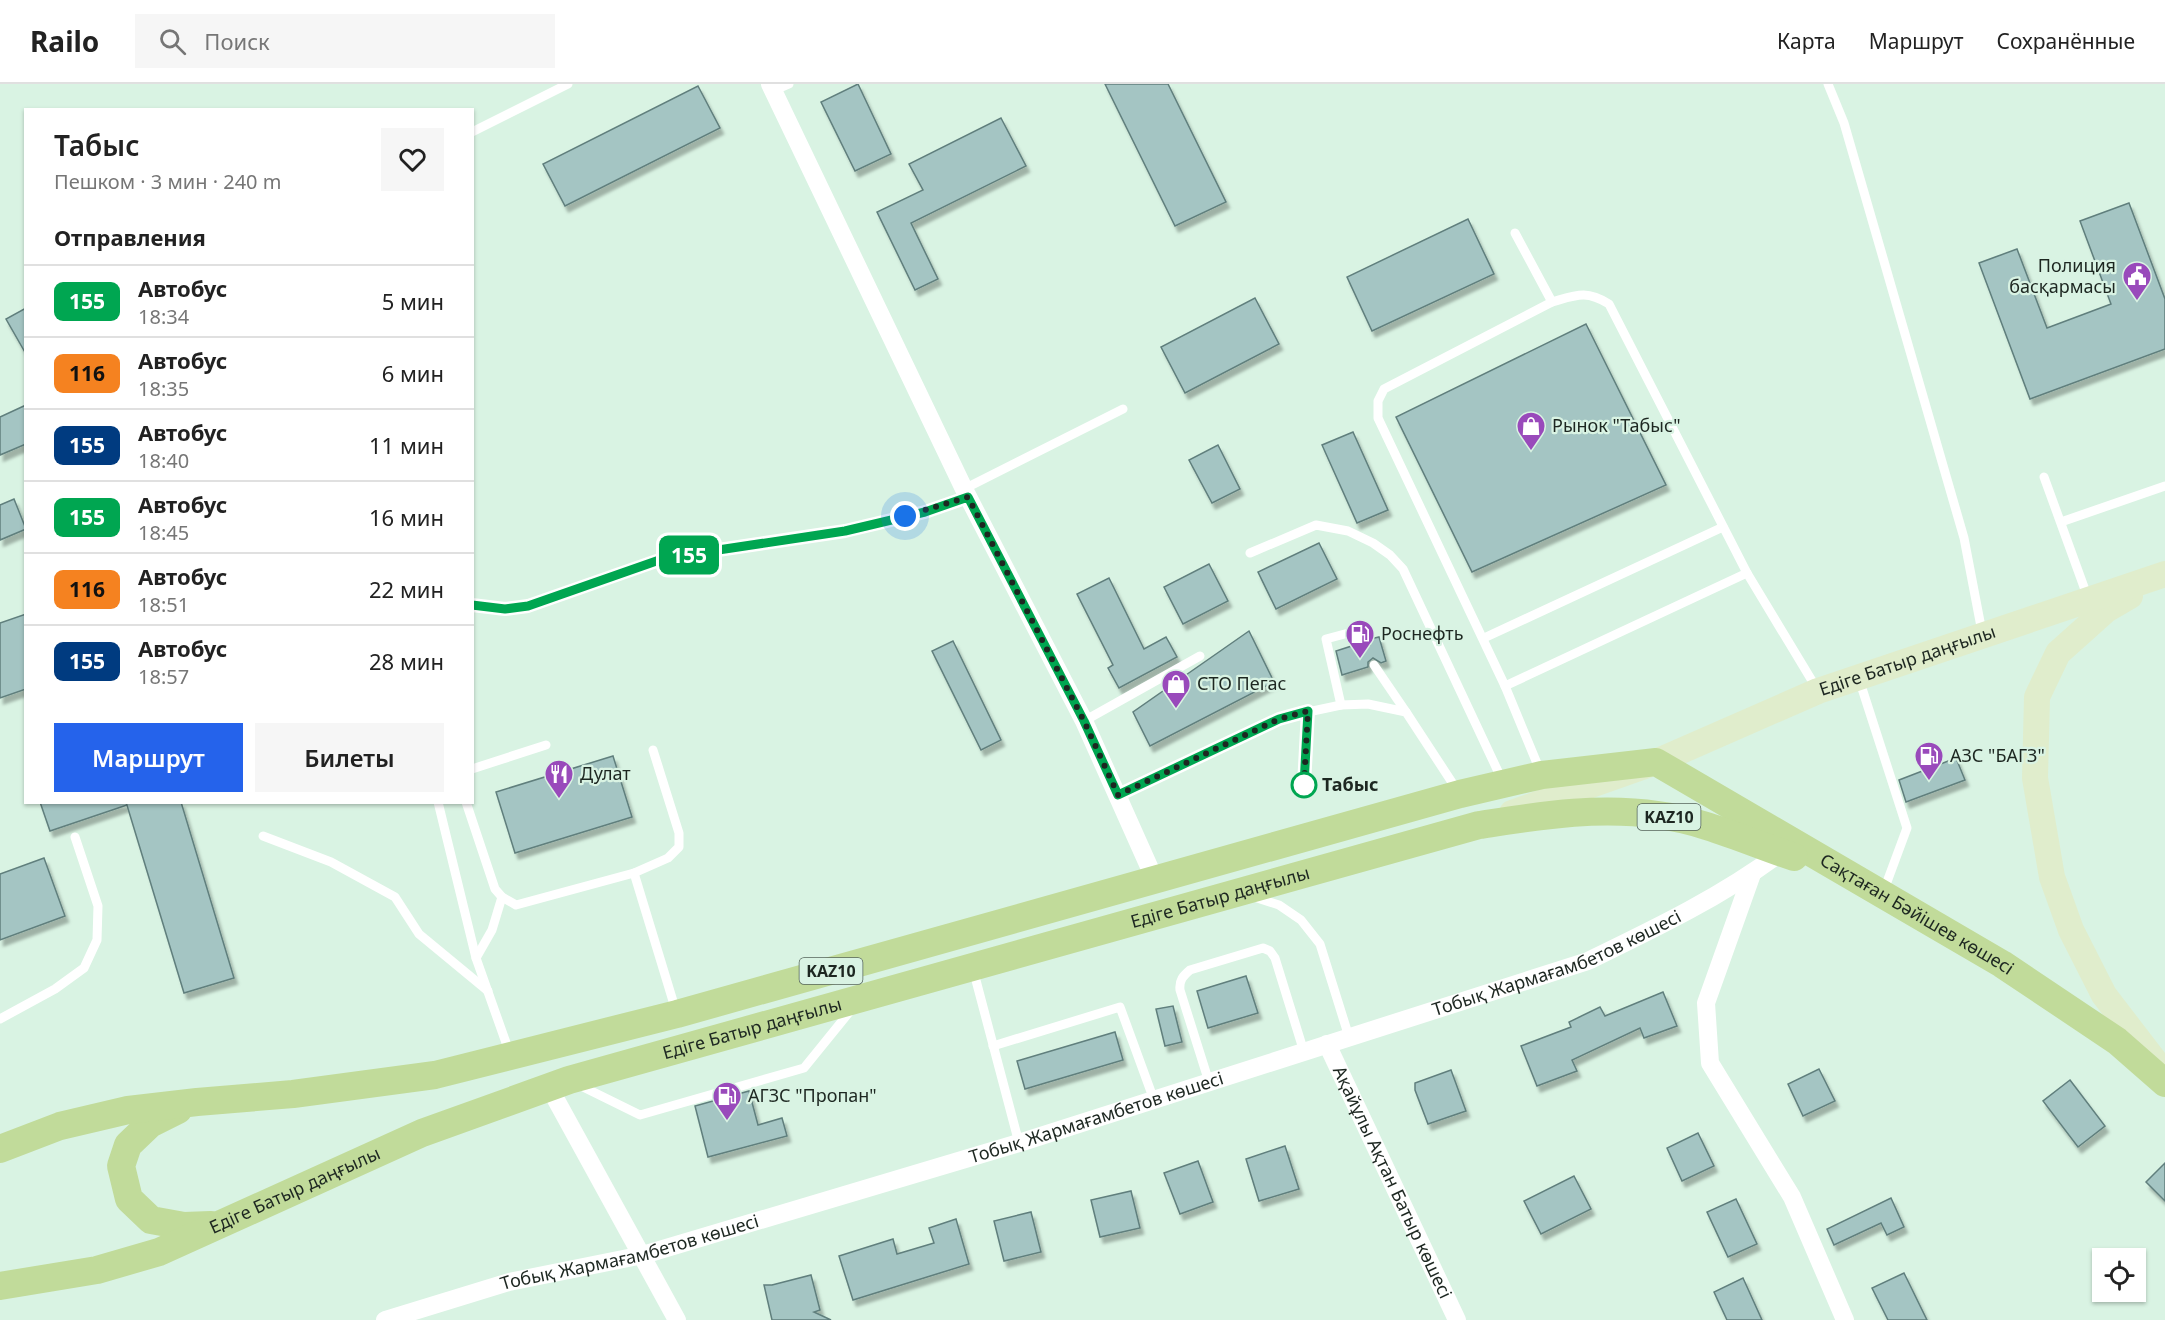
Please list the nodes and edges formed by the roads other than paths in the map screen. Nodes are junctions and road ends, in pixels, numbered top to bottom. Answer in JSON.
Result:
{"nodes":[{"id":1,"x":568,"y":84,"type":"edge"},
{"id":2,"x":1828,"y":84,"type":"edge"},
{"id":3,"x":777,"y":86,"type":"edge"},
{"id":4,"x":474,"y":131,"type":"edge"},
{"id":5,"x":1515,"y":233,"type":"dead end"},
{"id":6,"x":1552,"y":302,"type":"junction"},
{"id":7,"x":1123,"y":409,"type":"dead end"},
{"id":8,"x":2044,"y":477,"type":"dead end"},
{"id":9,"x":2165,"y":486,"type":"edge"},
{"id":10,"x":966,"y":493,"type":"junction"},
{"id":11,"x":2061,"y":522,"type":"junction"},
{"id":12,"x":1723,"y":527,"type":"junction"},
{"id":13,"x":1250,"y":553,"type":"dead end"},
{"id":14,"x":1747,"y":573,"type":"junction"},
{"id":15,"x":2165,"y":575,"type":"edge"},
{"id":16,"x":2089,"y":600,"type":"junction"},
{"id":17,"x":474,"y":605,"type":"edge"},
{"id":18,"x":1983,"y":636,"type":"junction"},
{"id":19,"x":1484,"y":638,"type":"junction"},
{"id":20,"x":1364,"y":641,"type":"dead end"},
{"id":21,"x":1200,"y":656,"type":"dead end"},
{"id":22,"x":1374,"y":665,"type":"dead end"},
{"id":23,"x":1859,"y":679,"type":"junction"},
{"id":24,"x":1505,"y":686,"type":"junction"},
{"id":25,"x":1818,"y":691,"type":"junction"},
{"id":26,"x":1341,"y":705,"type":"junction"},
{"id":27,"x":1308,"y":711,"type":"junction"},
{"id":28,"x":1406,"y":712,"type":"junction"},
{"id":29,"x":1084,"y":721,"type":"junction"},
{"id":30,"x":546,"y":745,"type":"dead end"},
{"id":31,"x":653,"y":750,"type":"dead end"},
{"id":32,"x":1656,"y":762,"type":"junction"},
{"id":33,"x":474,"y":768,"type":"edge"},
{"id":34,"x":1542,"y":775,"type":"junction"},
{"id":35,"x":1504,"y":784,"type":"junction"},
{"id":36,"x":1304,"y":785,"type":"dead end"},
{"id":37,"x":1460,"y":794,"type":"junction"},
{"id":38,"x":1118,"y":795,"type":"junction"},
{"id":39,"x":438,"y":804,"type":"edge"},
{"id":40,"x":467,"y":804,"type":"edge"},
{"id":41,"x":1479,"y":825,"type":"junction"},
{"id":42,"x":263,"y":836,"type":"dead end"},
{"id":43,"x":75,"y":837,"type":"dead end"},
{"id":44,"x":1780,"y":853,"type":"junction"},
{"id":45,"x":634,"y":873,"type":"junction"},
{"id":46,"x":1752,"y":874,"type":"junction"},
{"id":47,"x":1850,"y":875,"type":"junction"},
{"id":48,"x":1155,"y":880,"type":"junction"},
{"id":49,"x":1237,"y":892,"type":"junction"},
{"id":50,"x":1882,"y":894,"type":"junction"},
{"id":51,"x":502,"y":897,"type":"junction"},
{"id":52,"x":476,"y":958,"type":"junction"},
{"id":53,"x":972,"y":967,"type":"junction"},
{"id":54,"x":489,"y":991,"type":"junction"},
{"id":55,"x":861,"y":998,"type":"junction"},
{"id":56,"x":677,"y":1014,"type":"junction"},
{"id":57,"x":0,"y":1019,"type":"edge"},
{"id":58,"x":1349,"y":1036,"type":"junction"},
{"id":59,"x":1328,"y":1044,"type":"junction"},
{"id":60,"x":993,"y":1046,"type":"junction"},
{"id":61,"x":1304,"y":1052,"type":"junction"},
{"id":62,"x":511,"y":1056,"type":"junction"},
{"id":63,"x":2165,"y":1074,"type":"edge"},
{"id":64,"x":1209,"y":1082,"type":"junction"},
{"id":65,"x":2165,"y":1083,"type":"edge"},
{"id":66,"x":559,"y":1084,"type":"junction"},
{"id":67,"x":1154,"y":1100,"type":"junction"},
{"id":68,"x":196,"y":1102,"type":"junction"},
{"id":69,"x":1019,"y":1143,"type":"junction"},
{"id":70,"x":0,"y":1149,"type":"edge"},
{"id":71,"x":225,"y":1224,"type":"junction"},
{"id":72,"x":643,"y":1255,"type":"junction"},
{"id":73,"x":0,"y":1286,"type":"edge"},
{"id":74,"x":386,"y":1320,"type":"edge"},
{"id":75,"x":677,"y":1320,"type":"edge"},
{"id":76,"x":1457,"y":1320,"type":"edge"},
{"id":77,"x":1845,"y":1320,"type":"edge"}],
"edges":[{"from":1,"to":4,"type":"lane"},
{"from":2,"to":18,"type":"lane"},
{"from":3,"to":10,"type":"street"},
{"from":5,"to":6,"type":"lane"},
{"from":6,"to":12,"type":"lane"},
{"from":6,"to":19,"type":"lane"},
{"from":7,"to":10,"type":"lane"},
{"from":8,"to":11,"type":"lane"},
{"from":9,"to":11,"type":"lane"},
{"from":10,"to":17,"type":"lane"},
{"from":10,"to":29,"type":"street"},
{"from":11,"to":16,"type":"lane"},
{"from":12,"to":14,"type":"lane"},
{"from":12,"to":19,"type":"lane"},
{"from":13,"to":35,"type":"lane"},
{"from":14,"to":24,"type":"lane"},
{"from":14,"to":25,"type":"lane"},
{"from":15,"to":16,"type":"main road","name":"Едіге Батыр даңғылы"},
{"from":15,"to":63,"type":"main road"},
{"from":16,"to":18,"type":"main road","name":"Едіге Батыр даңғылы"},
{"from":18,"to":23,"type":"main road","name":"Едіге Батыр даңғылы"},
{"from":19,"to":24,"type":"lane"},
{"from":20,"to":26,"type":"lane"},
{"from":21,"to":29,"type":"lane"},
{"from":22,"to":28,"type":"lane"},
{"from":23,"to":25,"type":"main road","name":"Едіге Батыр даңғылы"},
{"from":23,"to":50,"type":"lane"},
{"from":24,"to":34,"type":"lane"},
{"from":25,"to":32,"type":"main road","name":"Едіге Батыр даңғылы"},
{"from":26,"to":27,"type":"lane"},
{"from":26,"to":28,"type":"lane"},
{"from":27,"to":36,"type":"lane"},
{"from":27,"to":38,"type":"lane"},
{"from":28,"to":37,"type":"lane"},
{"from":29,"to":38,"type":"street"},
{"from":30,"to":33,"type":"lane"},
{"from":31,"to":45,"type":"lane"},
{"from":32,"to":34,"type":"main road","name":"Едіге Батыр даңғылы","number":"KAZ10"},
{"from":32,"to":41,"type":"main road","name":"Едіге Батыр даңғылы"},
{"from":32,"to":47,"type":"main road","name":"Сақтаған Бәйішев көшесі","number":"KAZ10"},
{"from":34,"to":35,"type":"main road","name":"Едіге Батыр даңғылы","number":"KAZ10"},
{"from":35,"to":37,"type":"main road","name":"Едіге Батыр даңғылы","number":"KAZ10"},
{"from":37,"to":48,"type":"main road","name":"Едіге Батыр даңғылы","number":"KAZ10"},
{"from":38,"to":48,"type":"street"},
{"from":39,"to":52,"type":"lane"},
{"from":40,"to":51,"type":"lane"},
{"from":41,"to":44,"type":"main road","number":"KAZ10"},
{"from":41,"to":49,"type":"main road","name":"Едіге Батыр даңғылы","number":"KAZ10"},
{"from":42,"to":54,"type":"lane"},
{"from":43,"to":57,"type":"lane"},
{"from":44,"to":46,"type":"street","name":"Тобық Жармағамбетов көшесі"},
{"from":44,"to":47,"type":"main road","number":"KAZ10"},
{"from":45,"to":51,"type":"lane"},
{"from":45,"to":56,"type":"lane"},
{"from":46,"to":58,"type":"street","name":"Тобық Жармағамбетов көшесі"},
{"from":46,"to":77,"type":"street"},
{"from":47,"to":50,"type":"main road","name":"Сақтаған Бәйішев көшесі","number":"KAZ10"},
{"from":48,"to":56,"type":"main road","name":"Едіге Батыр даңғылы","number":"KAZ10"},
{"from":49,"to":53,"type":"main road","name":"Едіге Батыр даңғылы","number":"KAZ10"},
{"from":49,"to":58,"type":"lane"},
{"from":50,"to":65,"type":"main road","name":"Сақтаған Бәйішев көшесі","number":"KAZ10"},
{"from":51,"to":52,"type":"lane"},
{"from":52,"to":54,"type":"lane"},
{"from":53,"to":55,"type":"main road","name":"Едіге Батыр даңғылы","number":"KAZ10"},
{"from":53,"to":60,"type":"lane"},
{"from":54,"to":62,"type":"lane"},
{"from":55,"to":66,"type":"main road","name":"Едіге Батыр даңғылы","number":"KAZ10"},
{"from":55,"to":66,"type":"lane"},
{"from":56,"to":62,"type":"main road","name":"Едіге Батыр даңғылы","number":"KAZ10"},
{"from":58,"to":59,"type":"street","name":"Тобық Жармағамбетов көшесі"},
{"from":59,"to":61,"type":"street","name":"Тобық Жармағамбетов көшесі"},
{"from":59,"to":76,"type":"street","name":"Ақайұлы Ақтан Батыр көшесі"},
{"from":60,"to":67,"type":"lane"},
{"from":60,"to":69,"type":"lane"},
{"from":61,"to":64,"type":"street","name":"Тобық Жармағамбетов көшесі"},
{"from":61,"to":64,"type":"lane"},
{"from":62,"to":68,"type":"main road","name":"Едіге Батыр даңғылы","number":"KAZ10"},
{"from":64,"to":67,"type":"street","name":"Тобық Жармағамбетов көшесі"},
{"from":66,"to":71,"type":"main road","name":"Едіге Батыр даңғылы","number":"KAZ10"},
{"from":66,"to":72,"type":"street"},
{"from":67,"to":69,"type":"street","name":"Тобық Жармағамбетов көшесі"},
{"from":68,"to":70,"type":"main road","name":"Едіге Батыр даңғылы","number":"KAZ10"},
{"from":68,"to":71,"type":"main road"},
{"from":69,"to":72,"type":"street","name":"Тобық Жармағамбетов көшесі"},
{"from":71,"to":73,"type":"main road","name":"Едіге Батыр даңғылы","number":"KAZ10"},
{"from":72,"to":74,"type":"street","name":"Тобық Жармағамбетов көшесі"},
{"from":72,"to":75,"type":"street"}]}
